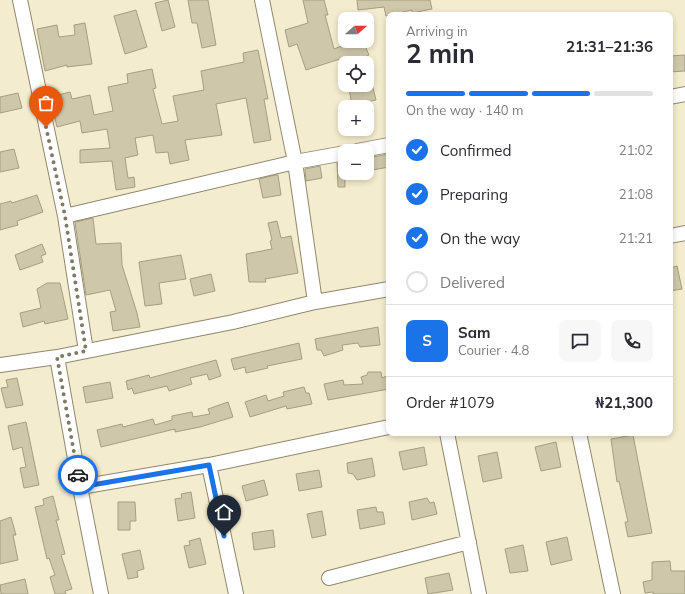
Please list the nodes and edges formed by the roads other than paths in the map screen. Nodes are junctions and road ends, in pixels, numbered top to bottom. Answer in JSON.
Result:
{"nodes":[{"id":1,"x":20,"y":0,"type":"edge"},
{"id":2,"x":262,"y":0,"type":"edge"},
{"id":3,"x":685,"y":94,"type":"edge"},
{"id":4,"x":673,"y":96,"type":"edge"},
{"id":5,"x":386,"y":146,"type":"edge"},
{"id":6,"x":374,"y":148,"type":"edge"},
{"id":7,"x":338,"y":154,"type":"edge"},
{"id":8,"x":295,"y":162,"type":"junction"},
{"id":9,"x":65,"y":216,"type":"junction"},
{"id":10,"x":685,"y":233,"type":"edge"},
{"id":11,"x":673,"y":235,"type":"edge"},
{"id":12,"x":386,"y":290,"type":"edge"},
{"id":13,"x":315,"y":302,"type":"junction"},
{"id":14,"x":86,"y":351,"type":"junction"},
{"id":15,"x":57,"y":357,"type":"junction"},
{"id":16,"x":0,"y":365,"type":"edge"},
{"id":17,"x":386,"y":428,"type":"edge"},
{"id":18,"x":448,"y":436,"type":"edge"},
{"id":19,"x":580,"y":436,"type":"edge"},
{"id":20,"x":209,"y":465,"type":"junction"},
{"id":21,"x":80,"y":487,"type":"junction"},
{"id":22,"x":469,"y":542,"type":"junction"},
{"id":23,"x":328,"y":578,"type":"dead end"},
{"id":24,"x":101,"y":594,"type":"edge"},
{"id":25,"x":236,"y":594,"type":"edge"},
{"id":26,"x":479,"y":594,"type":"edge"},
{"id":27,"x":613,"y":594,"type":"edge"}],
"edges":[{"from":1,"to":9,"type":"street"},
{"from":2,"to":8,"type":"street"},
{"from":3,"to":4,"type":"street"},
{"from":5,"to":6,"type":"street"},
{"from":7,"to":8,"type":"street"},
{"from":8,"to":9,"type":"street"},
{"from":8,"to":13,"type":"street"},
{"from":9,"to":14,"type":"street"},
{"from":10,"to":11,"type":"street"},
{"from":12,"to":13,"type":"street"},
{"from":13,"to":14,"type":"street"},
{"from":14,"to":15,"type":"street"},
{"from":15,"to":16,"type":"street"},
{"from":15,"to":21,"type":"street"},
{"from":17,"to":20,"type":"street"},
{"from":18,"to":22,"type":"street"},
{"from":19,"to":27,"type":"street"},
{"from":20,"to":21,"type":"street"},
{"from":20,"to":25,"type":"street"},
{"from":21,"to":24,"type":"street"},
{"from":22,"to":23,"type":"street"},
{"from":22,"to":26,"type":"street"}]}
